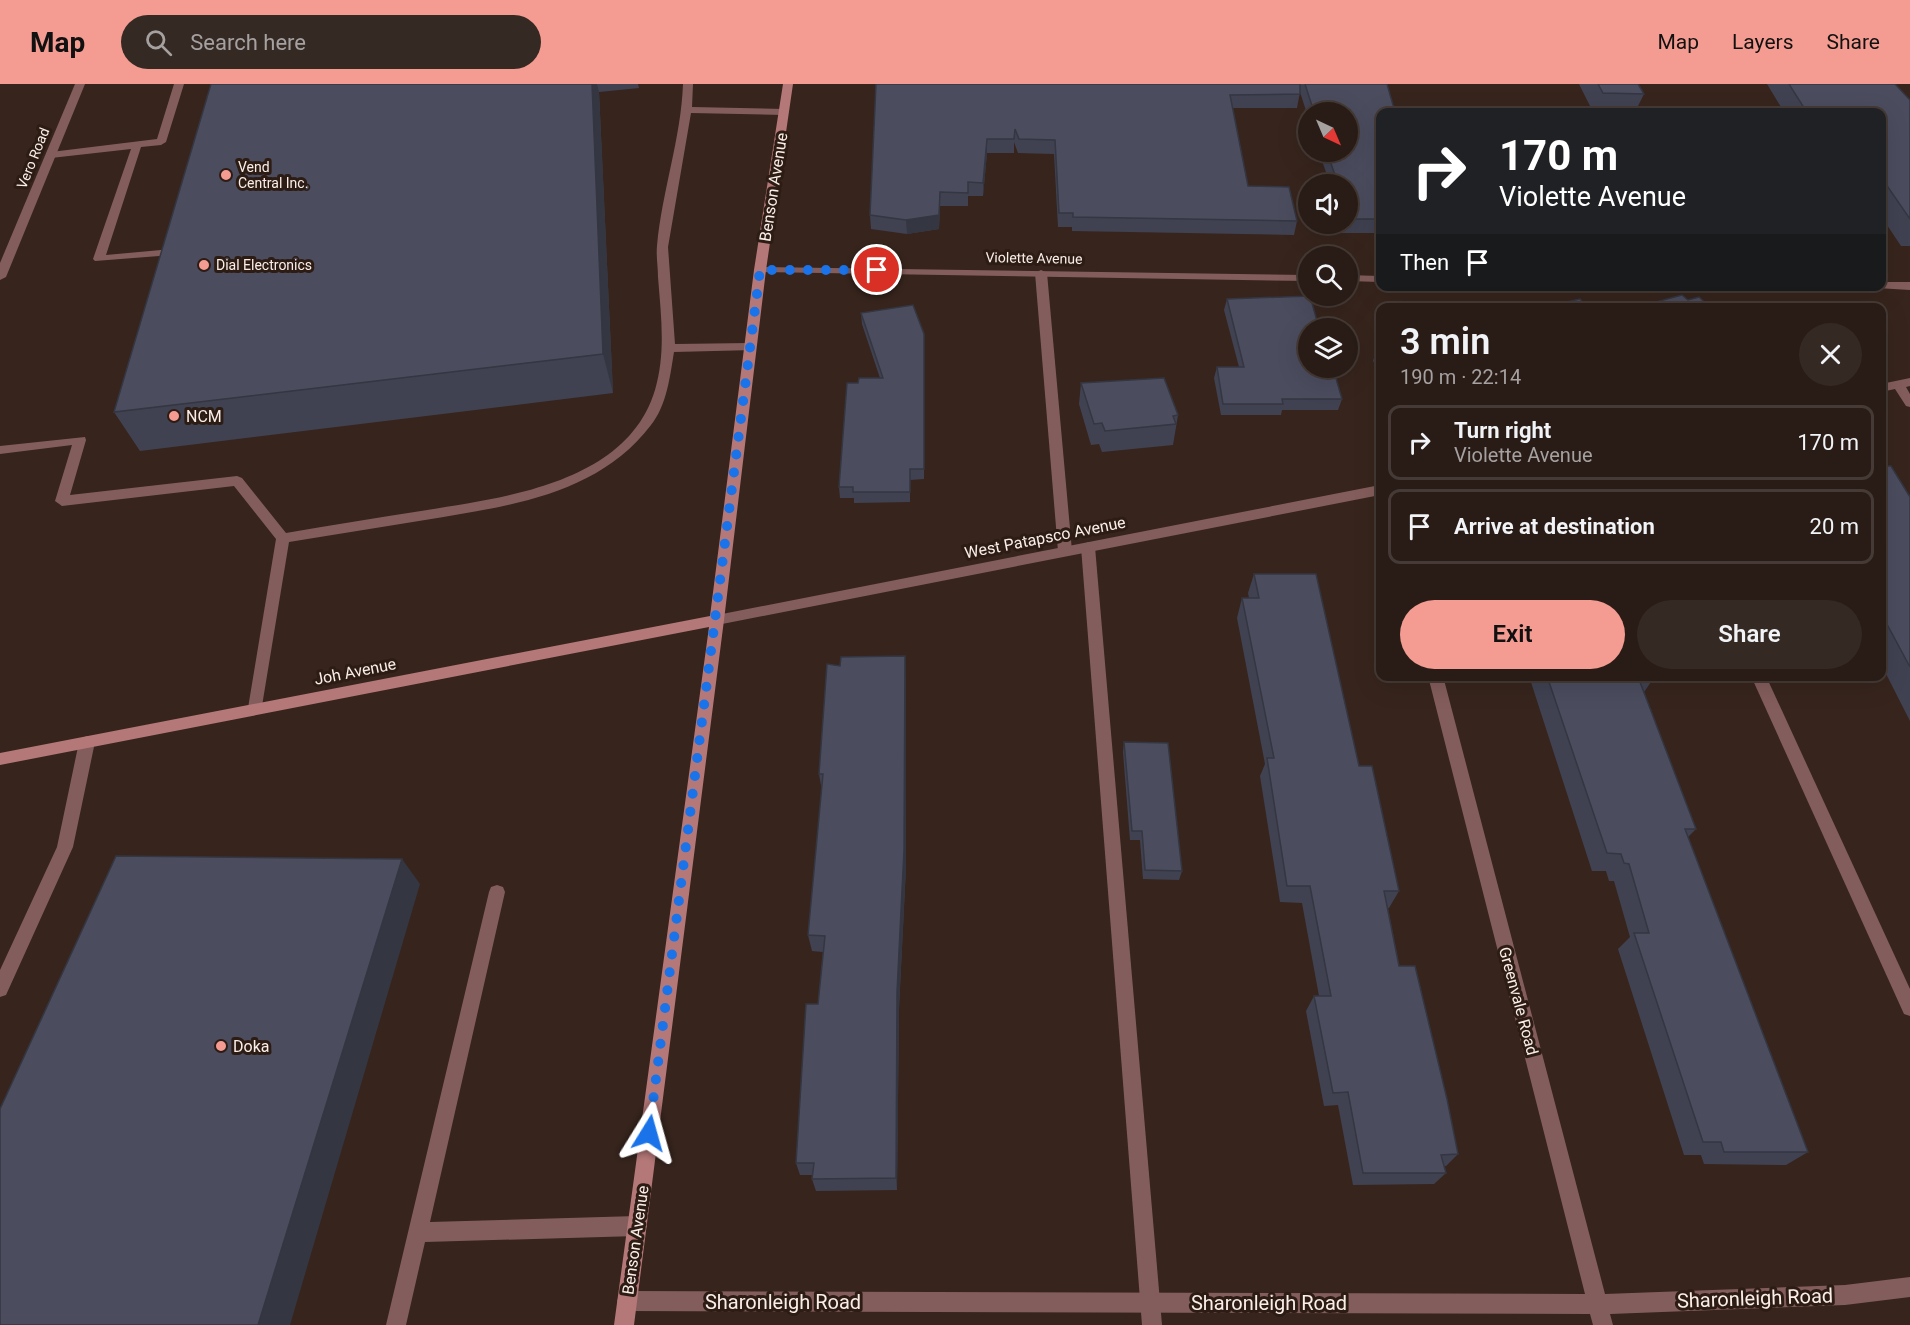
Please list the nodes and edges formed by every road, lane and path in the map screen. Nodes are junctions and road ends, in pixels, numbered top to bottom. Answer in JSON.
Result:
{"nodes":[{"id":1,"x":80,"y":84,"type":"edge"},
{"id":2,"x":179,"y":84,"type":"edge"},
{"id":3,"x":688,"y":84,"type":"edge"},
{"id":4,"x":788,"y":84,"type":"edge"},
{"id":5,"x":687,"y":110,"type":"junction"},
{"id":6,"x":784,"y":112,"type":"junction"},
{"id":7,"x":136,"y":145,"type":"junction"},
{"id":8,"x":51,"y":155,"type":"junction"},
{"id":9,"x":172,"y":252,"type":"edge"},
{"id":10,"x":760,"y":270,"type":"junction"},
{"id":11,"x":1041,"y":273,"type":"junction"},
{"id":12,"x":0,"y":277,"type":"edge"},
{"id":13,"x":1298,"y":278,"type":"edge"},
{"id":14,"x":1358,"y":278,"type":"edge"},
{"id":15,"x":1376,"y":279,"type":"edge"},
{"id":16,"x":1886,"y":286,"type":"edge"},
{"id":17,"x":1910,"y":286,"type":"edge"},
{"id":18,"x":669,"y":348,"type":"junction"},
{"id":19,"x":750,"y":348,"type":"junction"},
{"id":20,"x":1904,"y":383,"type":"edge"},
{"id":21,"x":1886,"y":387,"type":"edge"},
{"id":22,"x":1910,"y":403,"type":"edge"},
{"id":23,"x":0,"y":450,"type":"edge"},
{"id":24,"x":1376,"y":491,"type":"edge"},
{"id":25,"x":283,"y":538,"type":"junction"},
{"id":26,"x":1088,"y":547,"type":"junction"},
{"id":27,"x":1065,"y":551,"type":"junction"},
{"id":28,"x":717,"y":620,"type":"junction"},
{"id":29,"x":1436,"y":681,"type":"edge"},
{"id":30,"x":1760,"y":681,"type":"edge"},
{"id":31,"x":256,"y":708,"type":"junction"},
{"id":32,"x":87,"y":742,"type":"junction"},
{"id":33,"x":0,"y":759,"type":"edge"},
{"id":34,"x":496,"y":892,"type":"dead end"},
{"id":35,"x":0,"y":989,"type":"edge"},
{"id":36,"x":1910,"y":1008,"type":"edge"},
{"id":37,"x":637,"y":1226,"type":"junction"},
{"id":38,"x":417,"y":1232,"type":"junction"},
{"id":39,"x":1910,"y":1287,"type":"edge"},
{"id":40,"x":627,"y":1301,"type":"junction"},
{"id":41,"x":1150,"y":1303,"type":"junction"},
{"id":42,"x":1598,"y":1304,"type":"junction"},
{"id":43,"x":396,"y":1325,"type":"edge"},
{"id":44,"x":624,"y":1325,"type":"edge"},
{"id":45,"x":1152,"y":1325,"type":"edge"},
{"id":46,"x":1603,"y":1325,"type":"edge"}],
"edges":[{"from":1,"to":8,"type":"street","name":"Vero Road"},
{"from":2,"to":7,"type":"street"},
{"from":3,"to":5,"type":"street"},
{"from":4,"to":6,"type":"street","name":"Benson Avenue"},
{"from":5,"to":6,"type":"street"},
{"from":5,"to":18,"type":"street"},
{"from":6,"to":10,"type":"street","name":"Benson Avenue"},
{"from":7,"to":8,"type":"street"},
{"from":7,"to":9,"type":"street"},
{"from":8,"to":12,"type":"street","name":"Vero Road"},
{"from":10,"to":11,"type":"street","name":"Violette Avenue"},
{"from":10,"to":19,"type":"street","name":"Benson Avenue"},
{"from":11,"to":13,"type":"street","name":"Violette Avenue"},
{"from":11,"to":27,"type":"street"},
{"from":14,"to":15,"type":"street"},
{"from":16,"to":17,"type":"street"},
{"from":18,"to":19,"type":"street"},
{"from":18,"to":25,"type":"street"},
{"from":19,"to":28,"type":"street","name":"Benson Avenue"},
{"from":20,"to":21,"type":"street"},
{"from":20,"to":22,"type":"street"},
{"from":23,"to":25,"type":"street"},
{"from":24,"to":26,"type":"street","name":"West Patapsco Avenue"},
{"from":25,"to":31,"type":"street"},
{"from":26,"to":27,"type":"street","name":"West Patapsco Avenue"},
{"from":26,"to":41,"type":"street"},
{"from":27,"to":28,"type":"street","name":"West Patapsco Avenue"},
{"from":28,"to":31,"type":"street","name":"Joh Avenue"},
{"from":28,"to":37,"type":"street","name":"Benson Avenue"},
{"from":29,"to":42,"type":"street","name":"Greenvale Road"},
{"from":30,"to":36,"type":"street"},
{"from":31,"to":32,"type":"street","name":"Joh Avenue"},
{"from":32,"to":33,"type":"street","name":"Joh Avenue"},
{"from":32,"to":35,"type":"street"},
{"from":34,"to":38,"type":"street"},
{"from":37,"to":38,"type":"street"},
{"from":37,"to":40,"type":"street","name":"Benson Avenue"},
{"from":38,"to":43,"type":"street"},
{"from":39,"to":42,"type":"street","name":"Sharonleigh Road"},
{"from":40,"to":41,"type":"street","name":"Sharonleigh Road"},
{"from":40,"to":44,"type":"street","name":"Benson Avenue"},
{"from":41,"to":42,"type":"street","name":"Sharonleigh Road"},
{"from":41,"to":45,"type":"street"},
{"from":42,"to":46,"type":"street","name":"Greenvale Road"}]}
